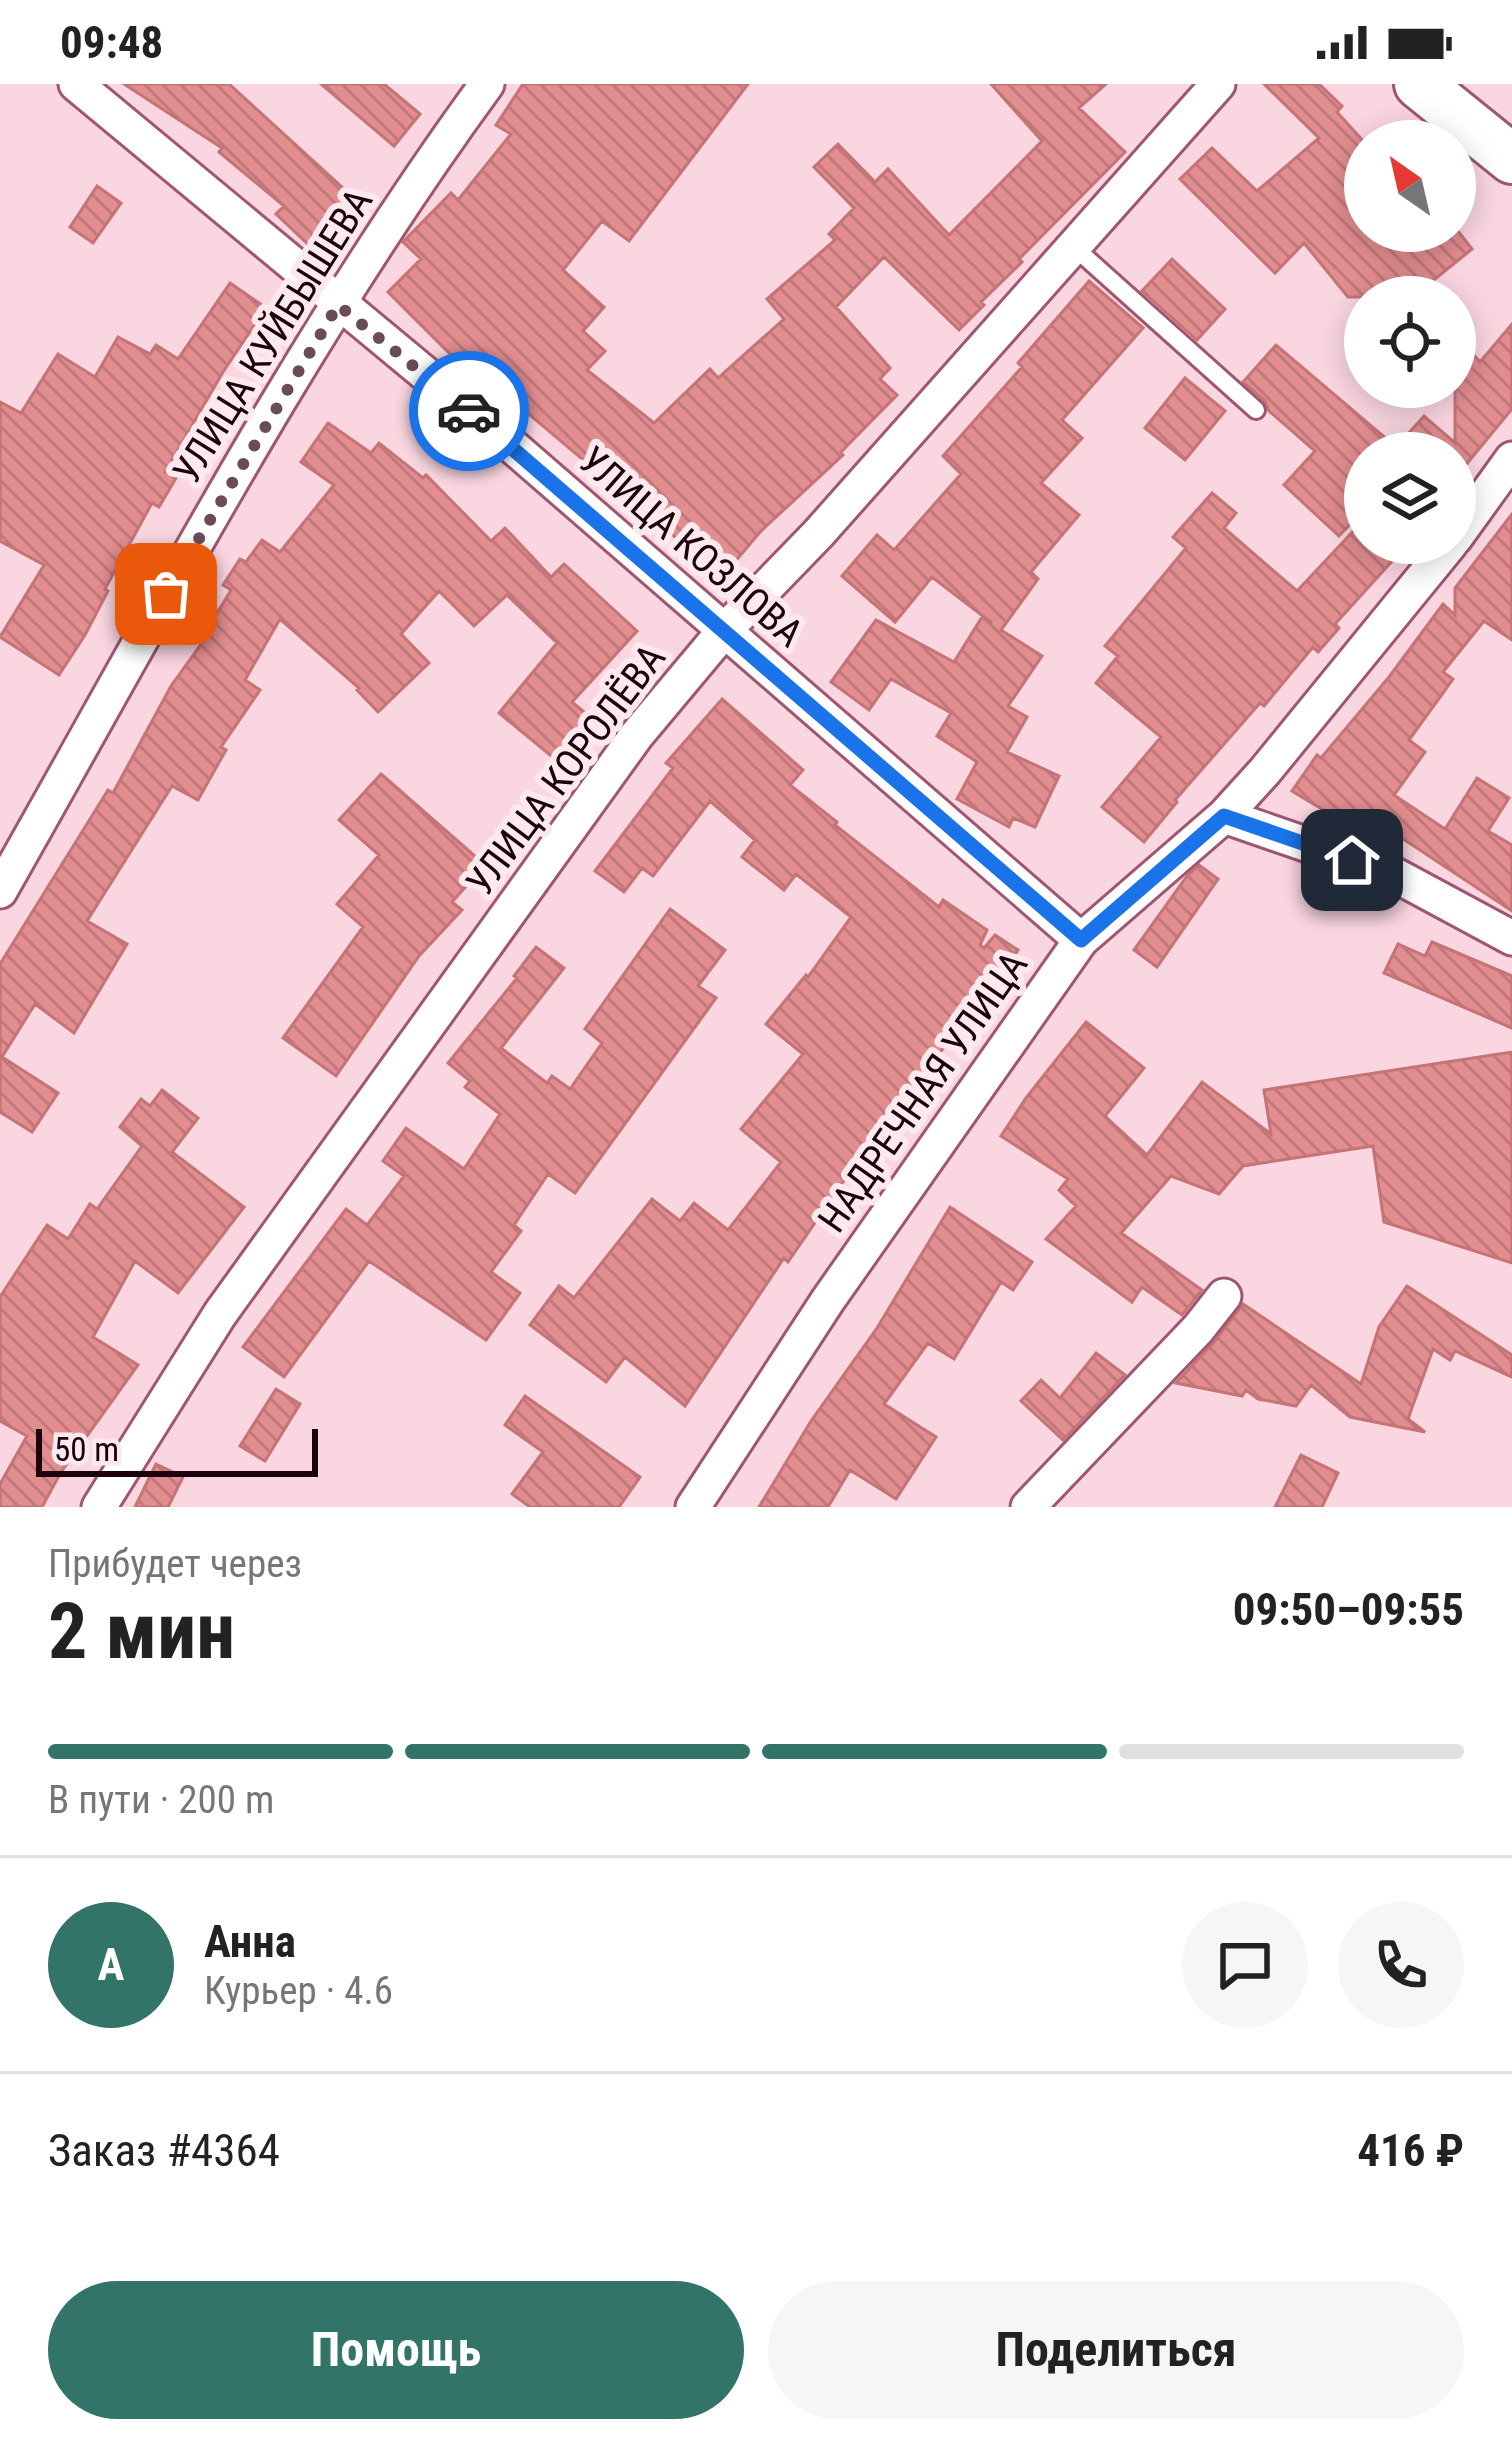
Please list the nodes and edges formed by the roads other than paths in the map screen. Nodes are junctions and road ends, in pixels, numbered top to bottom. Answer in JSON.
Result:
{"nodes":[{"id":1,"x":76,"y":84,"type":"edge"},
{"id":2,"x":487,"y":84,"type":"edge"},
{"id":3,"x":1218,"y":84,"type":"edge"},
{"id":4,"x":1419,"y":84,"type":"edge"},
{"id":5,"x":1512,"y":159,"type":"edge"},
{"id":6,"x":1074,"y":247,"type":"junction"},
{"id":7,"x":338,"y":305,"type":"junction"},
{"id":8,"x":1256,"y":410,"type":"dead end"},
{"id":9,"x":1512,"y":459,"type":"edge"},
{"id":10,"x":1476,"y":508,"type":"edge"},
{"id":11,"x":1434,"y":564,"type":"edge"},
{"id":12,"x":723,"y":632,"type":"junction"},
{"id":13,"x":1224,"y":816,"type":"junction"},
{"id":14,"x":2,"y":875,"type":"edge"},
{"id":15,"x":1512,"y":938,"type":"edge"},
{"id":16,"x":1081,"y":940,"type":"junction"},
{"id":17,"x":1224,"y":1296,"type":"dead end"},
{"id":18,"x":99,"y":1507,"type":"edge"},
{"id":19,"x":693,"y":1507,"type":"edge"},
{"id":20,"x":1028,"y":1507,"type":"edge"}],
"edges":[{"from":1,"to":7,"type":"street","name":"УЛИЦА КОЗЛОВА"},
{"from":2,"to":7,"type":"street","name":"УЛИЦА КУЙБЫШЕВА"},
{"from":3,"to":6,"type":"street","name":"УЛИЦА КОРОЛЁВА"},
{"from":4,"to":5,"type":"main road"},
{"from":6,"to":8,"type":"lane"},
{"from":6,"to":12,"type":"street","name":"УЛИЦА КОРОЛЁВА"},
{"from":7,"to":12,"type":"street","name":"УЛИЦА КОЗЛОВА"},
{"from":7,"to":14,"type":"street","name":"УЛИЦА КУЙБЫШЕВА"},
{"from":9,"to":10,"type":"street","name":"НАДРЕЧНАЯ УЛИЦА"},
{"from":11,"to":13,"type":"street","name":"НАДРЕЧНАЯ УЛИЦА"},
{"from":12,"to":16,"type":"street","name":"УЛИЦА КОЗЛОВА"},
{"from":12,"to":18,"type":"street","name":"УЛИЦА КОРОЛЁВА"},
{"from":13,"to":15,"type":"street"},
{"from":13,"to":16,"type":"street","name":"НАДРЕЧНАЯ УЛИЦА"},
{"from":16,"to":19,"type":"street","name":"НАДРЕЧНАЯ УЛИЦА"},
{"from":17,"to":20,"type":"street"}]}
